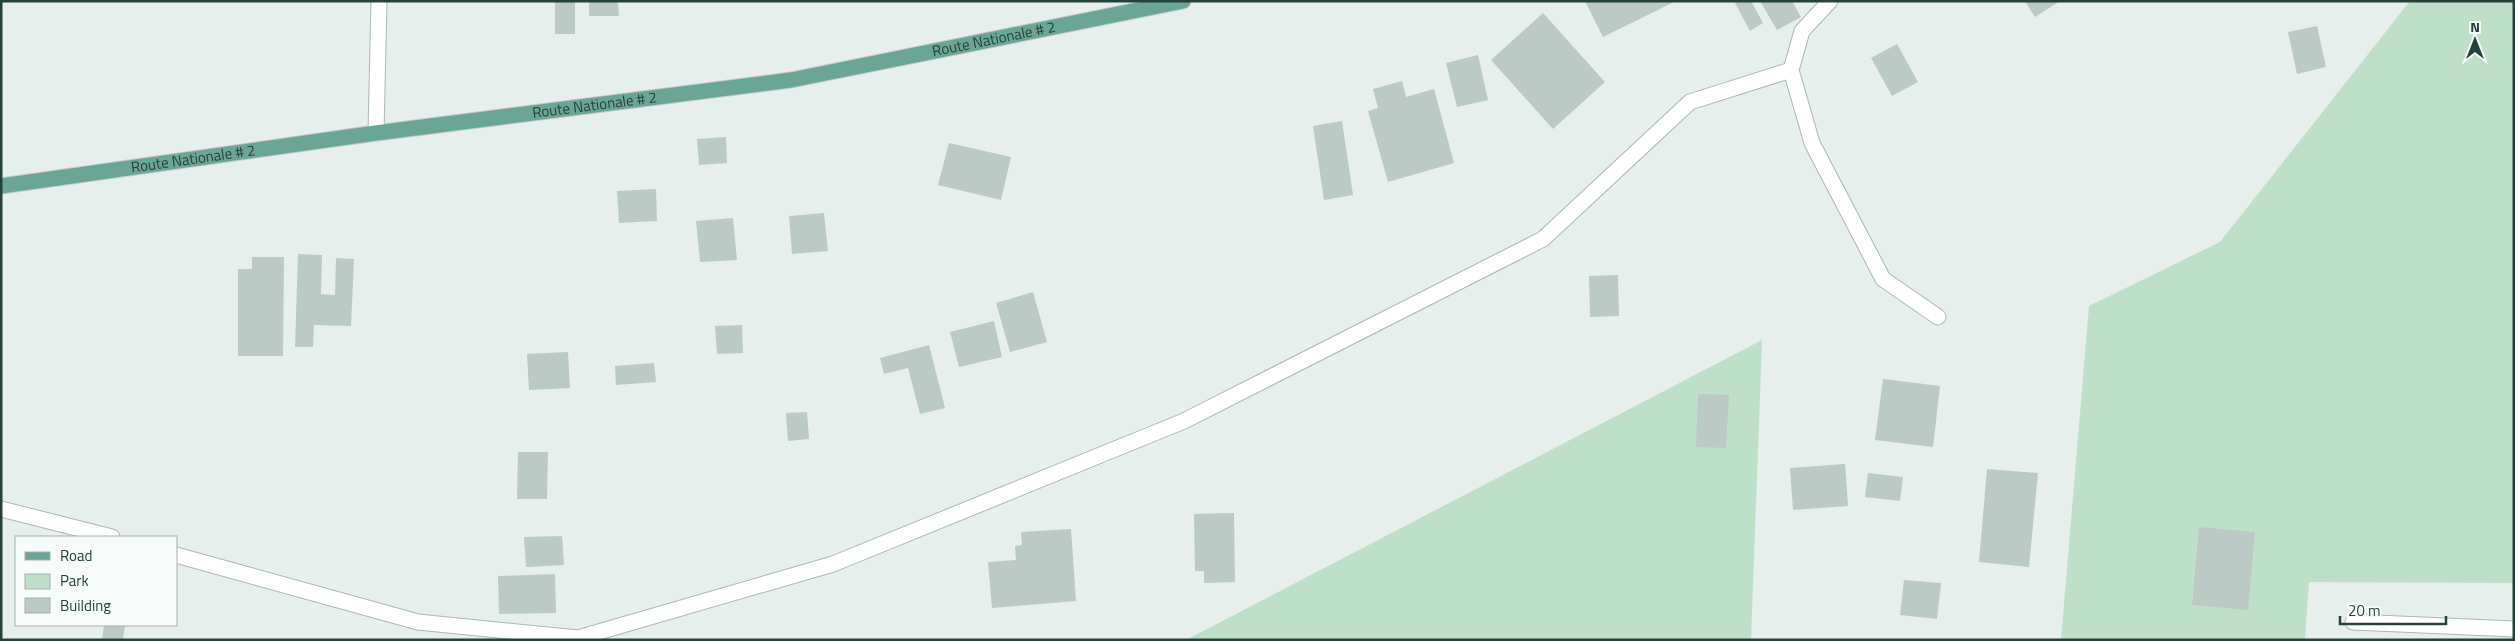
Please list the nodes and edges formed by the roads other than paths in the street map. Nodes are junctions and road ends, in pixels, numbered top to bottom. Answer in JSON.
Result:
{"nodes":[{"id":1,"x":379,"y":1,"type":"edge"},
{"id":2,"x":1183,"y":1,"type":"edge"},
{"id":3,"x":1830,"y":1,"type":"edge"},
{"id":4,"x":1791,"y":70,"type":"junction"},
{"id":5,"x":376,"y":133,"type":"junction"},
{"id":6,"x":1,"y":186,"type":"edge"},
{"id":7,"x":1938,"y":317,"type":"dead end"},
{"id":8,"x":1,"y":509,"type":"edge"},
{"id":9,"x":108,"y":536,"type":"edge"},
{"id":10,"x":178,"y":556,"type":"edge"},
{"id":11,"x":2353,"y":622,"type":"dead end"},
{"id":12,"x":2514,"y":629,"type":"edge"}],
"edges":[{"from":1,"to":5,"type":"street"},
{"from":2,"to":5,"type":"main road","name":"Route Nationale # 2"},
{"from":3,"to":4,"type":"street"},
{"from":4,"to":7,"type":"street"},
{"from":4,"to":10,"type":"street"},
{"from":5,"to":6,"type":"main road","name":"Route Nationale # 2"},
{"from":8,"to":9,"type":"street"},
{"from":11,"to":12,"type":"street"}]}
